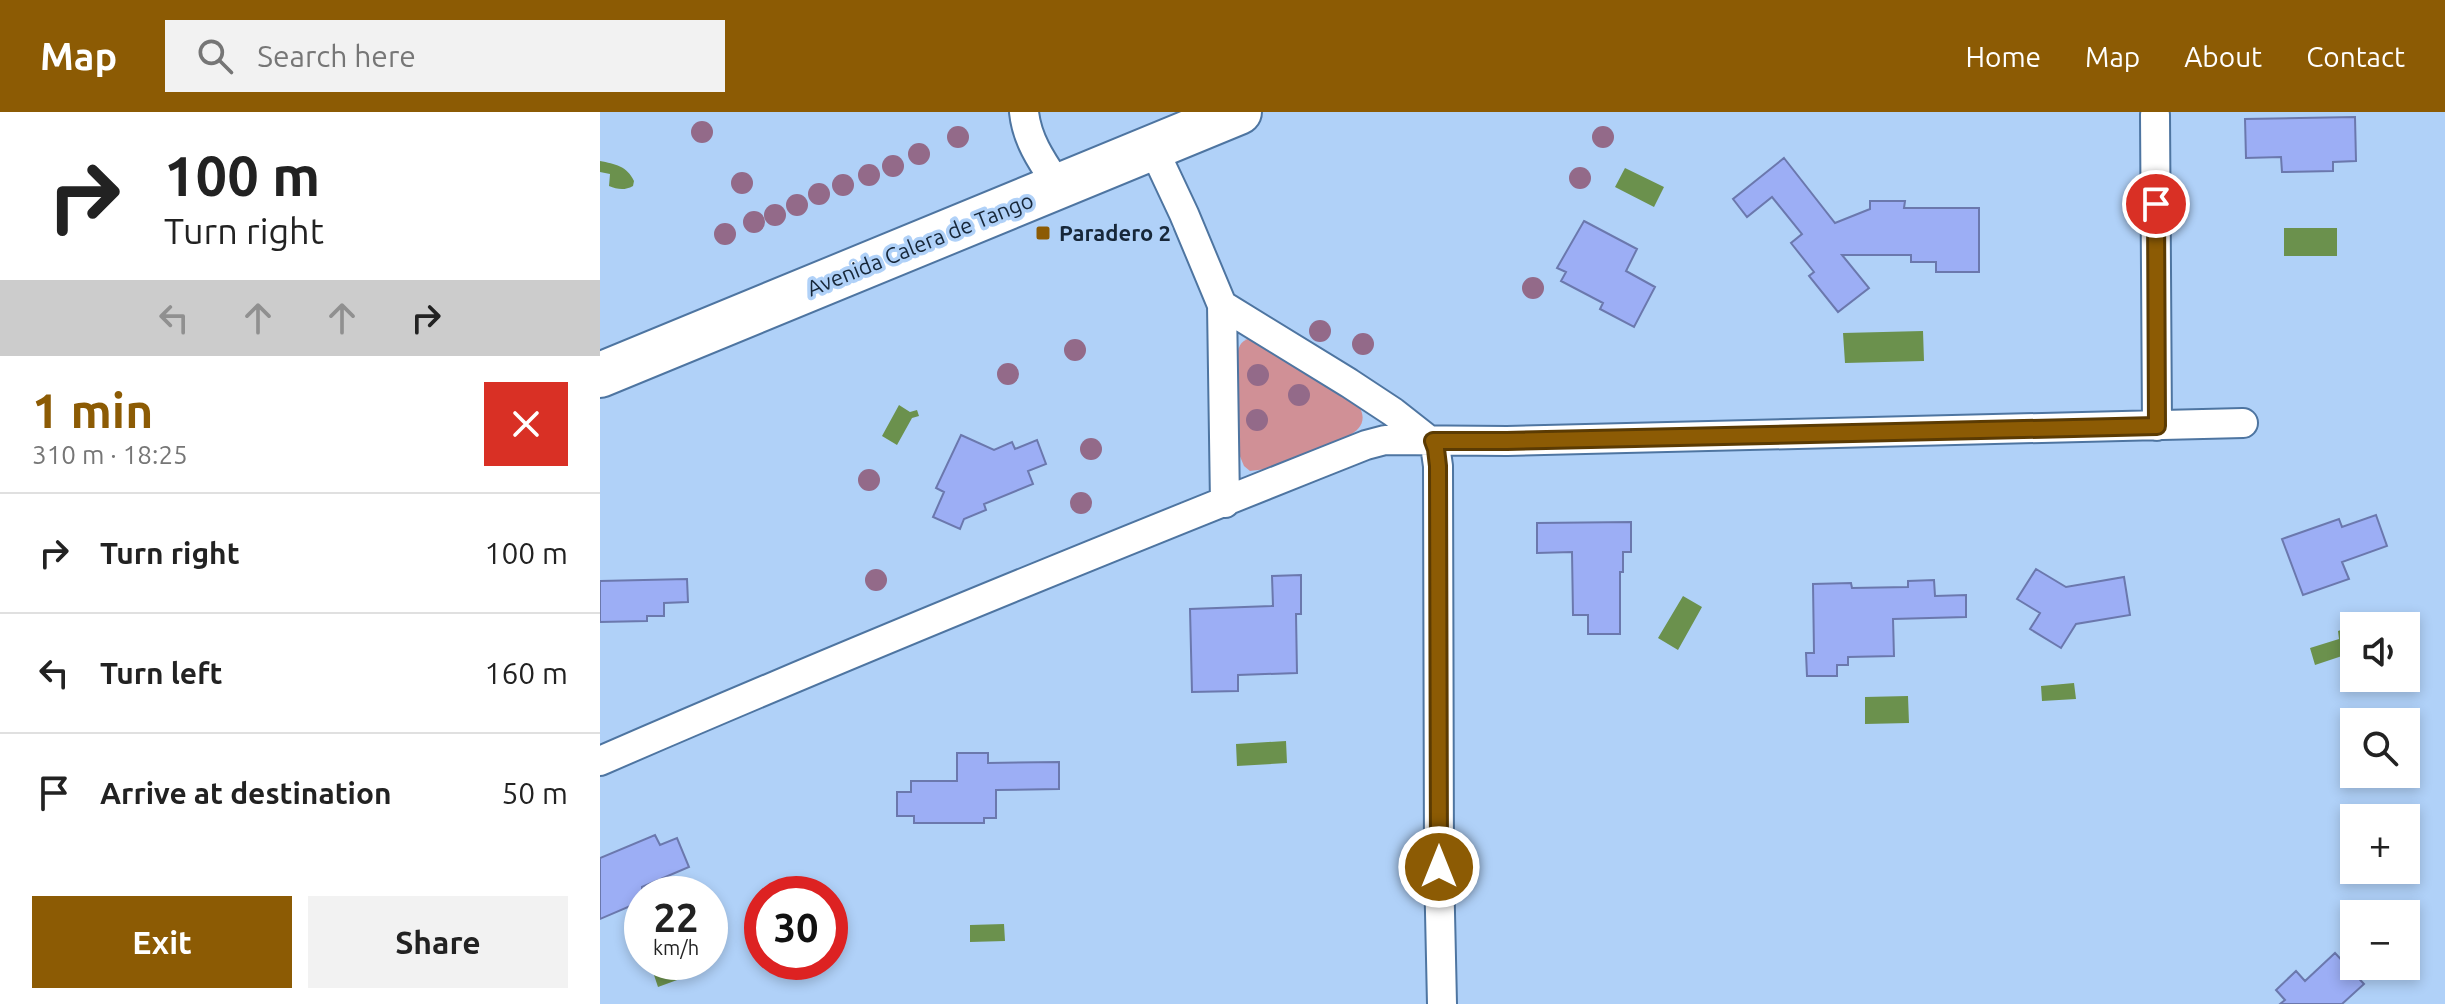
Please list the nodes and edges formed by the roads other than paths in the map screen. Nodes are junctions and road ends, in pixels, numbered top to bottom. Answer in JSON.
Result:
{"nodes":[{"id":1,"x":1024,"y":112,"type":"edge"},
{"id":2,"x":1239,"y":112,"type":"edge"},
{"id":3,"x":2155,"y":115,"type":"dead end"},
{"id":4,"x":1153,"y":148,"type":"junction"},
{"id":5,"x":1059,"y":187,"type":"junction"},
{"id":6,"x":1222,"y":305,"type":"junction"},
{"id":7,"x":600,"y":375,"type":"edge"},
{"id":8,"x":2243,"y":423,"type":"dead end"},
{"id":9,"x":2157,"y":426,"type":"junction"},
{"id":10,"x":1433,"y":441,"type":"junction"},
{"id":11,"x":1225,"y":503,"type":"junction"},
{"id":12,"x":600,"y":761,"type":"edge"},
{"id":13,"x":1442,"y":1004,"type":"edge"}],
"edges":[{"from":1,"to":5,"type":"street"},
{"from":2,"to":4,"type":"main road","name":"Avenida Calera de Tango"},
{"from":3,"to":9,"type":"street"},
{"from":4,"to":5,"type":"main road","name":"Avenida Calera de Tango"},
{"from":4,"to":6,"type":"street"},
{"from":5,"to":7,"type":"main road","name":"Avenida Calera de Tango"},
{"from":6,"to":10,"type":"street"},
{"from":6,"to":11,"type":"street"},
{"from":8,"to":9,"type":"street"},
{"from":9,"to":10,"type":"street"},
{"from":10,"to":11,"type":"street"},
{"from":10,"to":13,"type":"street"},
{"from":11,"to":12,"type":"street"}]}
